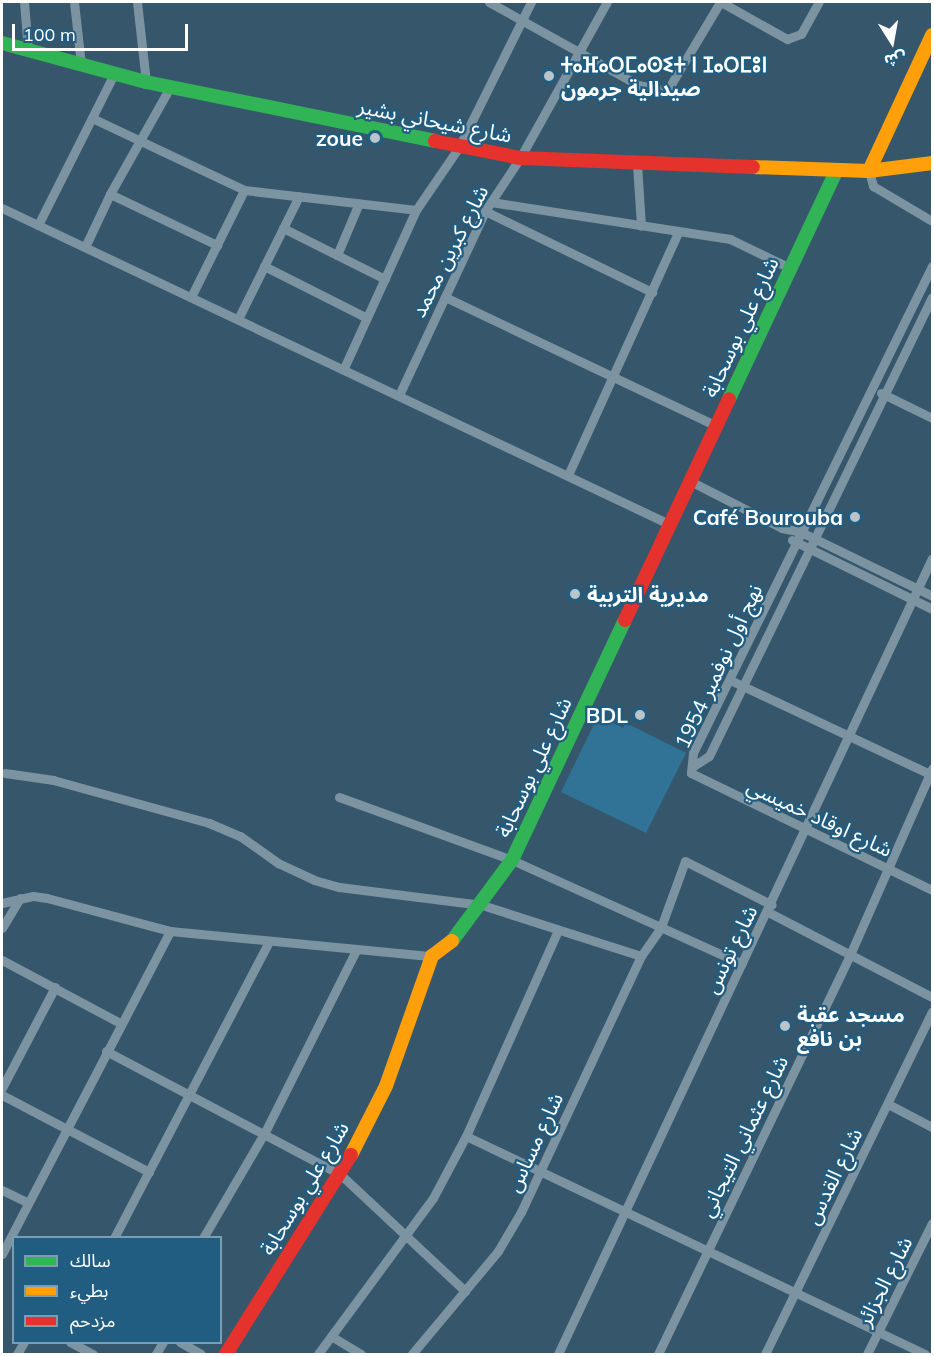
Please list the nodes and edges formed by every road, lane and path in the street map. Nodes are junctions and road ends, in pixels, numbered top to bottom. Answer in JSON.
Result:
{"nodes":[{"id":1,"x":24,"y":2,"type":"edge"},
{"id":2,"x":74,"y":2,"type":"edge"},
{"id":3,"x":137,"y":2,"type":"edge"},
{"id":4,"x":489,"y":2,"type":"edge"},
{"id":5,"x":531,"y":2,"type":"edge"},
{"id":6,"x":607,"y":2,"type":"edge"},
{"id":7,"x":721,"y":2,"type":"edge"},
{"id":8,"x":819,"y":2,"type":"edge"},
{"id":9,"x":522,"y":19,"type":"junction"},
{"id":10,"x":933,"y":35,"type":"edge"},
{"id":11,"x":2,"y":43,"type":"edge"},
{"id":12,"x":28,"y":51,"type":"junction"},
{"id":13,"x":580,"y":53,"type":"junction"},
{"id":14,"x":81,"y":64,"type":"junction"},
{"id":15,"x":114,"y":74,"type":"junction"},
{"id":16,"x":146,"y":82,"type":"junction"},
{"id":17,"x":170,"y":87,"type":"junction"},
{"id":18,"x":92,"y":118,"type":"junction"},
{"id":19,"x":138,"y":141,"type":"junction"},
{"id":20,"x":459,"y":147,"type":"junction"},
{"id":21,"x":520,"y":158,"type":"junction"},
{"id":22,"x":933,"y":163,"type":"edge"},
{"id":23,"x":637,"y":164,"type":"junction"},
{"id":24,"x":837,"y":170,"type":"junction"},
{"id":25,"x":869,"y":171,"type":"junction"},
{"id":26,"x":244,"y":190,"type":"junction"},
{"id":27,"x":110,"y":194,"type":"junction"},
{"id":28,"x":299,"y":196,"type":"junction"},
{"id":29,"x":491,"y":202,"type":"junction"},
{"id":30,"x":359,"y":203,"type":"junction"},
{"id":31,"x":2,"y":208,"type":"edge"},
{"id":32,"x":417,"y":210,"type":"junction"},
{"id":33,"x":485,"y":211,"type":"junction"},
{"id":34,"x":933,"y":221,"type":"edge"},
{"id":35,"x":38,"y":225,"type":"junction"},
{"id":36,"x":641,"y":226,"type":"junction"},
{"id":37,"x":283,"y":228,"type":"junction"},
{"id":38,"x":678,"y":233,"type":"junction"},
{"id":39,"x":217,"y":245,"type":"junction"},
{"id":40,"x":86,"y":247,"type":"junction"},
{"id":41,"x":337,"y":255,"type":"junction"},
{"id":42,"x":264,"y":266,"type":"junction"},
{"id":43,"x":933,"y":266,"type":"edge"},
{"id":44,"x":790,"y":268,"type":"junction"},
{"id":45,"x":385,"y":279,"type":"junction"},
{"id":46,"x":652,"y":292,"type":"junction"},
{"id":47,"x":191,"y":297,"type":"junction"},
{"id":48,"x":445,"y":297,"type":"junction"},
{"id":49,"x":933,"y":297,"type":"edge"},
{"id":50,"x":367,"y":318,"type":"junction"},
{"id":51,"x":238,"y":319,"type":"junction"},
{"id":52,"x":344,"y":368,"type":"junction"},
{"id":53,"x":614,"y":375,"type":"junction"},
{"id":54,"x":870,"y":388,"type":"junction"},
{"id":55,"x":399,"y":395,"type":"junction"},
{"id":56,"x":884,"y":395,"type":"junction"},
{"id":57,"x":857,"y":417,"type":"junction"},
{"id":58,"x":933,"y":418,"type":"edge"},
{"id":59,"x":870,"y":424,"type":"junction"},
{"id":60,"x":717,"y":426,"type":"junction"},
{"id":61,"x":568,"y":475,"type":"junction"},
{"id":62,"x":692,"y":482,"type":"junction"},
{"id":63,"x":671,"y":525,"type":"junction"},
{"id":64,"x":782,"y":528,"type":"junction"},
{"id":65,"x":801,"y":532,"type":"junction"},
{"id":66,"x":816,"y":539,"type":"junction"},
{"id":67,"x":795,"y":543,"type":"junction"},
{"id":68,"x":810,"y":550,"type":"junction"},
{"id":69,"x":933,"y":558,"type":"edge"},
{"id":70,"x":917,"y":589,"type":"junction"},
{"id":71,"x":933,"y":596,"type":"edge"},
{"id":72,"x":913,"y":598,"type":"junction"},
{"id":73,"x":933,"y":609,"type":"edge"},
{"id":74,"x":730,"y":680,"type":"junction"},
{"id":75,"x":743,"y":687,"type":"junction"},
{"id":76,"x":848,"y":736,"type":"junction"},
{"id":77,"x":692,"y":772,"type":"junction"},
{"id":78,"x":5,"y":773,"type":"dead end"},
{"id":79,"x":932,"y":773,"type":"edge"},
{"id":80,"x":339,"y":797,"type":"dead end"},
{"id":81,"x":806,"y":832,"type":"junction"},
{"id":82,"x":512,"y":860,"type":"junction"},
{"id":83,"x":888,"y":869,"type":"junction"},
{"id":84,"x":933,"y":890,"type":"edge"},
{"id":85,"x":20,"y":898,"type":"junction"},
{"id":86,"x":2,"y":903,"type":"edge"},
{"id":87,"x":482,"y":905,"type":"junction"},
{"id":88,"x":770,"y":909,"type":"junction"},
{"id":89,"x":661,"y":927,"type":"junction"},
{"id":90,"x":2,"y":928,"type":"edge"},
{"id":91,"x":558,"y":930,"type":"junction"},
{"id":92,"x":170,"y":931,"type":"junction"},
{"id":93,"x":268,"y":943,"type":"junction"},
{"id":94,"x":356,"y":950,"type":"junction"},
{"id":95,"x":641,"y":956,"type":"junction"},
{"id":96,"x":432,"y":957,"type":"junction"},
{"id":97,"x":849,"y":957,"type":"junction"},
{"id":98,"x":2,"y":960,"type":"edge"},
{"id":99,"x":742,"y":964,"type":"junction"},
{"id":100,"x":55,"y":987,"type":"junction"},
{"id":101,"x":933,"y":997,"type":"edge"},
{"id":102,"x":933,"y":1012,"type":"edge"},
{"id":103,"x":120,"y":1023,"type":"junction"},
{"id":104,"x":106,"y":1051,"type":"junction"},
{"id":105,"x":2,"y":1088,"type":"edge"},
{"id":106,"x":2,"y":1095,"type":"edge"},
{"id":107,"x":191,"y":1095,"type":"junction"},
{"id":108,"x":888,"y":1104,"type":"junction"},
{"id":109,"x":933,"y":1127,"type":"edge"},
{"id":110,"x":67,"y":1130,"type":"junction"},
{"id":111,"x":265,"y":1132,"type":"junction"},
{"id":112,"x":466,"y":1136,"type":"junction"},
{"id":113,"x":541,"y":1170,"type":"junction"},
{"id":114,"x":149,"y":1172,"type":"junction"},
{"id":115,"x":340,"y":1175,"type":"junction"},
{"id":116,"x":2,"y":1190,"type":"edge"},
{"id":117,"x":27,"y":1202,"type":"junction"},
{"id":118,"x":624,"y":1208,"type":"junction"},
{"id":119,"x":933,"y":1223,"type":"edge"},
{"id":120,"x":406,"y":1234,"type":"junction"},
{"id":121,"x":115,"y":1236,"type":"edge"},
{"id":122,"x":204,"y":1236,"type":"edge"},
{"id":123,"x":708,"y":1250,"type":"junction"},
{"id":124,"x":3,"y":1253,"type":"edge"},
{"id":125,"x":465,"y":1291,"type":"junction"},
{"id":126,"x":796,"y":1291,"type":"junction"},
{"id":127,"x":878,"y":1332,"type":"junction"},
{"id":128,"x":331,"y":1336,"type":"junction"},
{"id":129,"x":74,"y":1344,"type":"edge"},
{"id":130,"x":184,"y":1344,"type":"edge"},
{"id":131,"x":93,"y":1354,"type":"edge"},
{"id":132,"x":201,"y":1354,"type":"edge"},
{"id":133,"x":226,"y":1354,"type":"edge"},
{"id":134,"x":318,"y":1354,"type":"edge"},
{"id":135,"x":361,"y":1354,"type":"edge"},
{"id":136,"x":412,"y":1354,"type":"edge"},
{"id":137,"x":558,"y":1354,"type":"edge"},
{"id":138,"x":658,"y":1354,"type":"edge"},
{"id":139,"x":765,"y":1354,"type":"edge"},
{"id":140,"x":867,"y":1354,"type":"edge"},
{"id":141,"x":925,"y":1354,"type":"edge"}],
"edges":[{"from":1,"to":12,"type":"street"},
{"from":2,"to":14,"type":"street"},
{"from":3,"to":16,"type":"street"},
{"from":4,"to":9,"type":"street"},
{"from":5,"to":9,"type":"street"},
{"from":6,"to":13,"type":"street","name":"شارع كبرين محمد"},
{"from":7,"to":8,"type":"street"},
{"from":7,"to":13,"type":"street"},
{"from":9,"to":13,"type":"street"},
{"from":9,"to":20,"type":"street"},
{"from":10,"to":25,"type":"street"},
{"from":11,"to":12,"type":"street","name":"شارع شيحاني بشير"},
{"from":12,"to":14,"type":"street","name":"شارع شيحاني بشير"},
{"from":13,"to":21,"type":"street","name":"شارع كبرين محمد"},
{"from":14,"to":15,"type":"street","name":"شارع شيحاني بشير"},
{"from":15,"to":16,"type":"street","name":"شارع شيحاني بشير"},
{"from":15,"to":18,"type":"street"},
{"from":16,"to":17,"type":"street","name":"شارع شيحاني بشير"},
{"from":17,"to":19,"type":"street"},
{"from":17,"to":20,"type":"street","name":"شارع شيحاني بشير"},
{"from":18,"to":19,"type":"street"},
{"from":18,"to":35,"type":"street"},
{"from":19,"to":26,"type":"street"},
{"from":19,"to":27,"type":"street"},
{"from":20,"to":21,"type":"street","name":"شارع شيحاني بشير"},
{"from":20,"to":32,"type":"street"},
{"from":21,"to":23,"type":"street","name":"شارع شيحاني بشير"},
{"from":21,"to":29,"type":"street","name":"شارع كبرين محمد"},
{"from":22,"to":25,"type":"street","name":"شارع شيحاني بشير"},
{"from":23,"to":24,"type":"street","name":"شارع شيحاني بشير"},
{"from":23,"to":36,"type":"street"},
{"from":24,"to":25,"type":"street","name":"شارع شيحاني بشير"},
{"from":24,"to":44,"type":"street","name":"شارع علي بوسحابة"},
{"from":25,"to":34,"type":"street"},
{"from":26,"to":28,"type":"street"},
{"from":26,"to":39,"type":"street"},
{"from":27,"to":39,"type":"street"},
{"from":27,"to":40,"type":"street"},
{"from":28,"to":30,"type":"street"},
{"from":28,"to":37,"type":"street"},
{"from":29,"to":33,"type":"street","name":"شارع كبرين محمد"},
{"from":29,"to":36,"type":"street"},
{"from":30,"to":32,"type":"street"},
{"from":30,"to":41,"type":"street"},
{"from":31,"to":35,"type":"street"},
{"from":32,"to":45,"type":"street"},
{"from":33,"to":46,"type":"street"},
{"from":33,"to":48,"type":"street","name":"شارع كبرين محمد"},
{"from":35,"to":40,"type":"street"},
{"from":36,"to":38,"type":"street"},
{"from":37,"to":41,"type":"street"},
{"from":37,"to":42,"type":"street"},
{"from":38,"to":44,"type":"street"},
{"from":38,"to":46,"type":"street"},
{"from":39,"to":47,"type":"street"},
{"from":40,"to":47,"type":"street"},
{"from":41,"to":45,"type":"street"},
{"from":42,"to":50,"type":"street"},
{"from":42,"to":51,"type":"street"},
{"from":43,"to":54,"type":"street","name":"نهج أول نوفمبر 1954"},
{"from":44,"to":60,"type":"street","name":"شارع علي بوسحابة"},
{"from":45,"to":50,"type":"street"},
{"from":46,"to":53,"type":"street"},
{"from":47,"to":51,"type":"street"},
{"from":48,"to":53,"type":"street"},
{"from":48,"to":55,"type":"street","name":"شارع كبرين محمد"},
{"from":49,"to":56,"type":"street","name":"نهج أول نوفمبر 1954"},
{"from":50,"to":52,"type":"street"},
{"from":51,"to":52,"type":"street"},
{"from":52,"to":55,"type":"street"},
{"from":53,"to":60,"type":"street"},
{"from":53,"to":61,"type":"street"},
{"from":54,"to":56,"type":"street"},
{"from":54,"to":57,"type":"street","name":"نهج أول نوفمبر 1954"},
{"from":55,"to":61,"type":"street"},
{"from":56,"to":58,"type":"street"},
{"from":56,"to":59,"type":"street","name":"نهج أول نوفمبر 1954"},
{"from":57,"to":59,"type":"street"},
{"from":57,"to":65,"type":"street","name":"نهج أول نوفمبر 1954"},
{"from":59,"to":66,"type":"street","name":"نهج أول نوفمبر 1954"},
{"from":60,"to":62,"type":"street","name":"شارع علي بوسحابة"},
{"from":61,"to":63,"type":"street"},
{"from":62,"to":63,"type":"street","name":"شارع علي بوسحابة"},
{"from":62,"to":64,"type":"street"},
{"from":63,"to":82,"type":"street","name":"شارع علي بوسحابة"},
{"from":64,"to":65,"type":"street"},
{"from":64,"to":67,"type":"street"},
{"from":65,"to":66,"type":"street"},
{"from":65,"to":67,"type":"street","name":"نهج أول نوفمبر 1954"},
{"from":66,"to":68,"type":"street","name":"نهج أول نوفمبر 1954"},
{"from":66,"to":70,"type":"street"},
{"from":67,"to":68,"type":"street"},
{"from":67,"to":74,"type":"street","name":"نهج أول نوفمبر 1954"},
{"from":68,"to":72,"type":"street"},
{"from":68,"to":75,"type":"street","name":"نهج أول نوفمبر 1954"},
{"from":69,"to":70,"type":"street","name":"شارع تونس"},
{"from":70,"to":71,"type":"street"},
{"from":70,"to":72,"type":"street","name":"شارع تونس"},
{"from":72,"to":73,"type":"street"},
{"from":72,"to":76,"type":"street","name":"شارع تونس"},
{"from":74,"to":75,"type":"street"},
{"from":74,"to":77,"type":"street","name":"نهج أول نوفمبر 1954"},
{"from":75,"to":76,"type":"street"},
{"from":75,"to":77,"type":"street","name":"نهج أول نوفمبر 1954"},
{"from":76,"to":79,"type":"street"},
{"from":76,"to":81,"type":"street","name":"شارع تونس"},
{"from":77,"to":81,"type":"street","name":"شارع اوقاد خميسي"},
{"from":78,"to":87,"type":"street"},
{"from":79,"to":83,"type":"street","name":"شارع عثماني التيجاني"},
{"from":80,"to":82,"type":"street"},
{"from":81,"to":83,"type":"street","name":"شارع اوقاد خميسي"},
{"from":81,"to":88,"type":"street","name":"شارع تونس"},
{"from":82,"to":87,"type":"street","name":"شارع علي بوسحابة"},
{"from":82,"to":89,"type":"street"},
{"from":83,"to":84,"type":"street","name":"شارع اوقاد خميسي"},
{"from":83,"to":97,"type":"street","name":"شارع عثماني التيجاني"},
{"from":85,"to":86,"type":"street"},
{"from":85,"to":90,"type":"street"},
{"from":85,"to":92,"type":"street"},
{"from":87,"to":91,"type":"street"},
{"from":87,"to":96,"type":"street","name":"شارع علي بوسحابة"},
{"from":88,"to":89,"type":"street","name":"شارع مساس"},
{"from":88,"to":97,"type":"street"},
{"from":88,"to":99,"type":"street","name":"شارع تونس"},
{"from":89,"to":95,"type":"street","name":"شارع مساس"},
{"from":89,"to":99,"type":"street"},
{"from":91,"to":95,"type":"street"},
{"from":91,"to":112,"type":"street"},
{"from":92,"to":93,"type":"street"},
{"from":92,"to":103,"type":"street"},
{"from":93,"to":94,"type":"street"},
{"from":93,"to":107,"type":"street"},
{"from":94,"to":96,"type":"street"},
{"from":94,"to":111,"type":"street"},
{"from":95,"to":113,"type":"street","name":"شارع مساس"},
{"from":96,"to":115,"type":"street","name":"شارع علي بوسحابة"},
{"from":97,"to":101,"type":"street"},
{"from":97,"to":123,"type":"street","name":"شارع عثماني التيجاني"},
{"from":98,"to":100,"type":"street"},
{"from":99,"to":118,"type":"street","name":"شارع تونس"},
{"from":100,"to":103,"type":"street"},
{"from":100,"to":105,"type":"street"},
{"from":102,"to":108,"type":"street","name":"شارع القدس"},
{"from":103,"to":104,"type":"street"},
{"from":104,"to":107,"type":"street"},
{"from":104,"to":110,"type":"street"},
{"from":106,"to":110,"type":"street"},
{"from":107,"to":111,"type":"street"},
{"from":107,"to":114,"type":"street"},
{"from":108,"to":109,"type":"street"},
{"from":108,"to":126,"type":"street","name":"شارع القدس"},
{"from":110,"to":114,"type":"street"},
{"from":110,"to":117,"type":"street"},
{"from":111,"to":115,"type":"street"},
{"from":111,"to":122,"type":"street"},
{"from":112,"to":113,"type":"street"},
{"from":112,"to":120,"type":"street"},
{"from":113,"to":118,"type":"street"},
{"from":113,"to":125,"type":"street","name":"شارع مساس"},
{"from":114,"to":121,"type":"street"},
{"from":115,"to":120,"type":"street"},
{"from":115,"to":133,"type":"street","name":"شارع علي بوسحابة"},
{"from":116,"to":117,"type":"street"},
{"from":117,"to":124,"type":"street"},
{"from":118,"to":123,"type":"street"},
{"from":118,"to":137,"type":"street","name":"شارع تونس"},
{"from":119,"to":127,"type":"street","name":"شارع الجزائر"},
{"from":120,"to":125,"type":"street"},
{"from":120,"to":128,"type":"street"},
{"from":123,"to":126,"type":"street"},
{"from":123,"to":138,"type":"street","name":"شارع عثماني التيجاني"},
{"from":125,"to":136,"type":"street","name":"شارع مساس"},
{"from":126,"to":127,"type":"street"},
{"from":126,"to":139,"type":"street","name":"شارع القدس"},
{"from":127,"to":140,"type":"street","name":"شارع الجزائر"},
{"from":127,"to":141,"type":"street"},
{"from":128,"to":134,"type":"street"},
{"from":128,"to":135,"type":"street"},
{"from":129,"to":131,"type":"street"},
{"from":130,"to":132,"type":"street"}]}
